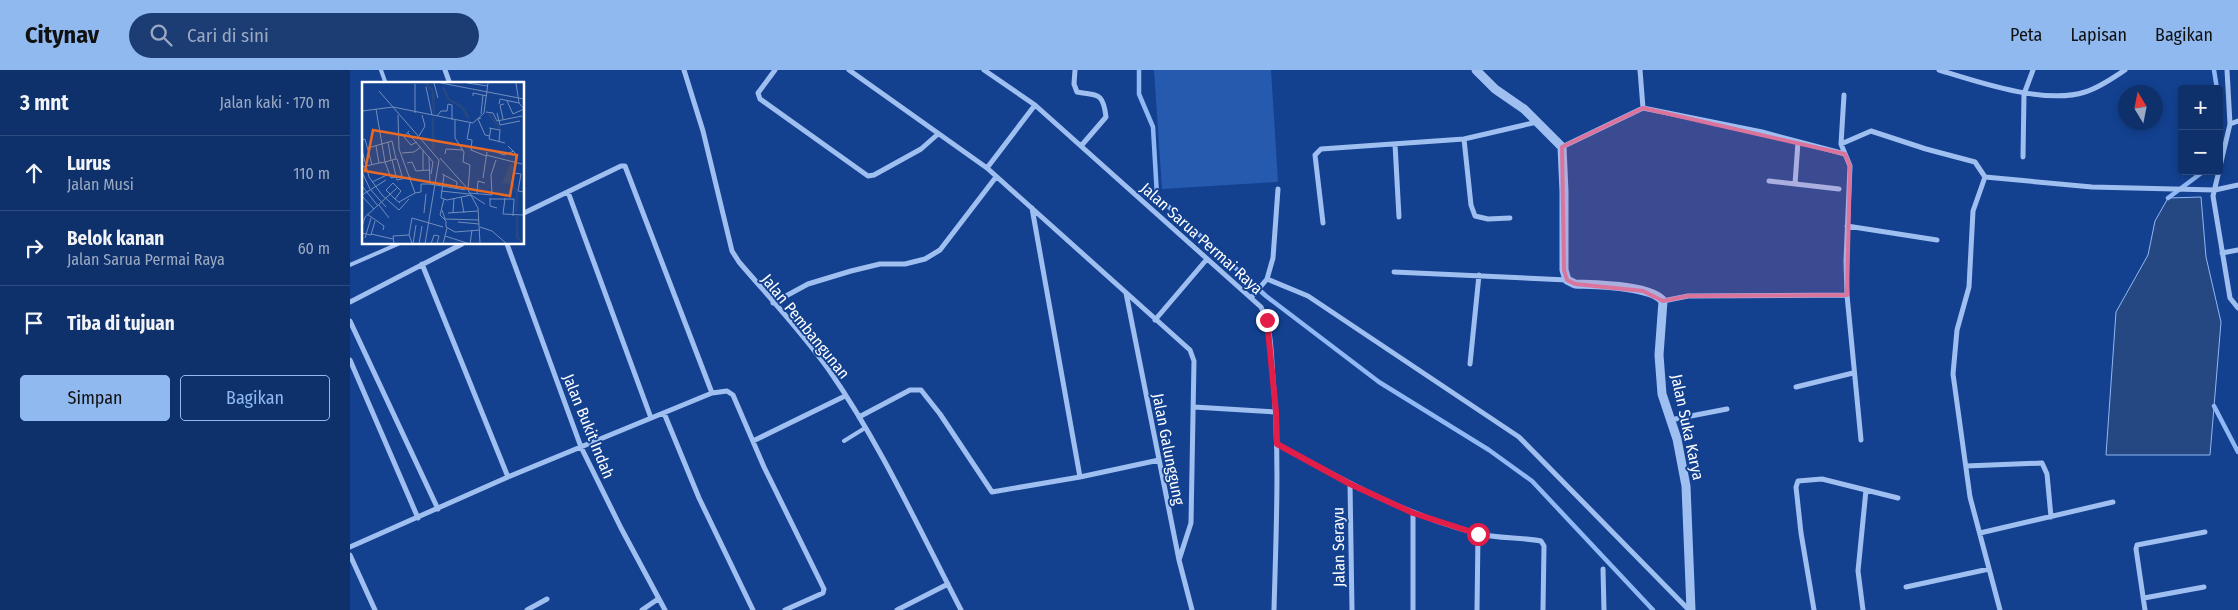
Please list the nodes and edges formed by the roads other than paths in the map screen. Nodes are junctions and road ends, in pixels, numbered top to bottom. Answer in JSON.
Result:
{"nodes":[{"id":1,"x":381,"y":70,"type":"edge"},
{"id":2,"x":445,"y":70,"type":"edge"},
{"id":3,"x":684,"y":70,"type":"edge"},
{"id":4,"x":775,"y":70,"type":"edge"},
{"id":5,"x":849,"y":70,"type":"edge"},
{"id":6,"x":984,"y":70,"type":"edge"},
{"id":7,"x":1075,"y":70,"type":"edge"},
{"id":8,"x":1476,"y":70,"type":"edge"},
{"id":9,"x":1640,"y":70,"type":"edge"},
{"id":10,"x":1939,"y":70,"type":"edge"},
{"id":11,"x":2033,"y":70,"type":"edge"},
{"id":12,"x":2125,"y":70,"type":"edge"},
{"id":13,"x":2226,"y":70,"type":"edge"},
{"id":14,"x":2118,"y":72,"type":"edge"},
{"id":15,"x":385,"y":82,"type":"edge"},
{"id":16,"x":449,"y":82,"type":"edge"},
{"id":17,"x":2024,"y":94,"type":"junction"},
{"id":18,"x":1844,"y":95,"type":"dead end"},
{"id":19,"x":1035,"y":105,"type":"junction"},
{"id":20,"x":1643,"y":108,"type":"junction"},
{"id":21,"x":2238,"y":121,"type":"edge"},
{"id":22,"x":1537,"y":122,"type":"junction"},
{"id":23,"x":2230,"y":124,"type":"junction"},
{"id":24,"x":938,"y":134,"type":"junction"},
{"id":25,"x":1464,"y":139,"type":"junction"},
{"id":26,"x":1798,"y":142,"type":"junction"},
{"id":27,"x":1395,"y":144,"type":"junction"},
{"id":28,"x":1841,"y":144,"type":"junction"},
{"id":29,"x":1081,"y":146,"type":"junction"},
{"id":30,"x":1562,"y":147,"type":"junction"},
{"id":31,"x":1845,"y":154,"type":"junction"},
{"id":32,"x":2023,"y":157,"type":"dead end"},
{"id":33,"x":987,"y":168,"type":"junction"},
{"id":34,"x":996,"y":177,"type":"junction"},
{"id":35,"x":1985,"y":177,"type":"junction"},
{"id":36,"x":1769,"y":181,"type":"dead end"},
{"id":37,"x":1795,"y":184,"type":"junction"},
{"id":38,"x":2238,"y":185,"type":"edge"},
{"id":39,"x":1278,"y":189,"type":"dead end"},
{"id":40,"x":1839,"y":189,"type":"dead end"},
{"id":41,"x":2215,"y":190,"type":"junction"},
{"id":42,"x":568,"y":192,"type":"junction"},
{"id":43,"x":1032,"y":208,"type":"junction"},
{"id":44,"x":525,"y":213,"type":"edge"},
{"id":45,"x":1399,"y":217,"type":"dead end"},
{"id":46,"x":1510,"y":218,"type":"dead end"},
{"id":47,"x":1322,"y":223,"type":"dead end"},
{"id":48,"x":1847,"y":226,"type":"junction"},
{"id":49,"x":1937,"y":240,"type":"dead end"},
{"id":50,"x":396,"y":245,"type":"edge"},
{"id":51,"x":460,"y":245,"type":"edge"},
{"id":52,"x":506,"y":245,"type":"edge"},
{"id":53,"x":2238,"y":250,"type":"edge"},
{"id":54,"x":2222,"y":254,"type":"junction"},
{"id":55,"x":1207,"y":259,"type":"junction"},
{"id":56,"x":422,"y":264,"type":"junction"},
{"id":57,"x":350,"y":265,"type":"edge"},
{"id":58,"x":1394,"y":272,"type":"dead end"},
{"id":59,"x":1479,"y":274,"type":"junction"},
{"id":60,"x":1267,"y":279,"type":"junction"},
{"id":61,"x":1567,"y":280,"type":"junction"},
{"id":62,"x":1126,"y":292,"type":"junction"},
{"id":63,"x":1847,"y":295,"type":"junction"},
{"id":64,"x":1253,"y":296,"type":"junction"},
{"id":65,"x":1663,"y":301,"type":"junction"},
{"id":66,"x":350,"y":302,"type":"edge"},
{"id":67,"x":773,"y":303,"type":"junction"},
{"id":68,"x":2238,"y":308,"type":"edge"},
{"id":69,"x":1155,"y":320,"type":"junction"},
{"id":70,"x":350,"y":321,"type":"edge"},
{"id":71,"x":350,"y":360,"type":"edge"},
{"id":72,"x":1470,"y":364,"type":"dead end"},
{"id":73,"x":352,"y":369,"type":"edge"},
{"id":74,"x":1854,"y":373,"type":"junction"},
{"id":75,"x":1796,"y":386,"type":"dead end"},
{"id":76,"x":712,"y":392,"type":"junction"},
{"id":77,"x":845,"y":396,"type":"junction"},
{"id":78,"x":1194,"y":407,"type":"junction"},
{"id":79,"x":1727,"y":409,"type":"dead end"},
{"id":80,"x":1276,"y":412,"type":"junction"},
{"id":81,"x":664,"y":413,"type":"junction"},
{"id":82,"x":651,"y":418,"type":"junction"},
{"id":83,"x":859,"y":418,"type":"junction"},
{"id":84,"x":1669,"y":420,"type":"junction"},
{"id":85,"x":865,"y":428,"type":"junction"},
{"id":86,"x":1861,"y":440,"type":"dead end"},
{"id":87,"x":753,"y":441,"type":"junction"},
{"id":88,"x":844,"y":441,"type":"dead end"},
{"id":89,"x":1277,"y":444,"type":"junction"},
{"id":90,"x":581,"y":446,"type":"junction"},
{"id":91,"x":1159,"y":460,"type":"junction"},
{"id":92,"x":1966,"y":466,"type":"junction"},
{"id":93,"x":508,"y":477,"type":"junction"},
{"id":94,"x":1080,"y":477,"type":"junction"},
{"id":95,"x":1350,"y":484,"type":"junction"},
{"id":96,"x":1866,"y":490,"type":"junction"},
{"id":97,"x":1898,"y":498,"type":"dead end"},
{"id":98,"x":2113,"y":502,"type":"dead end"},
{"id":99,"x":438,"y":509,"type":"junction"},
{"id":100,"x":1413,"y":513,"type":"junction"},
{"id":101,"x":2051,"y":517,"type":"junction"},
{"id":102,"x":418,"y":518,"type":"junction"},
{"id":103,"x":2205,"y":532,"type":"dead end"},
{"id":104,"x":1980,"y":533,"type":"junction"},
{"id":105,"x":1478,"y":534,"type":"junction"},
{"id":106,"x":350,"y":547,"type":"edge"},
{"id":107,"x":350,"y":555,"type":"edge"},
{"id":108,"x":1179,"y":560,"type":"junction"},
{"id":109,"x":1603,"y":569,"type":"dead end"},
{"id":110,"x":1989,"y":569,"type":"junction"},
{"id":111,"x":948,"y":584,"type":"junction"},
{"id":112,"x":1906,"y":587,"type":"dead end"},
{"id":113,"x":2204,"y":587,"type":"dead end"},
{"id":114,"x":2144,"y":598,"type":"junction"},
{"id":115,"x":547,"y":599,"type":"dead end"},
{"id":116,"x":658,"y":599,"type":"junction"},
{"id":117,"x":375,"y":610,"type":"edge"},
{"id":118,"x":527,"y":610,"type":"edge"},
{"id":119,"x":642,"y":610,"type":"edge"},
{"id":120,"x":665,"y":610,"type":"edge"},
{"id":121,"x":754,"y":610,"type":"edge"},
{"id":122,"x":785,"y":610,"type":"edge"},
{"id":123,"x":896,"y":610,"type":"edge"},
{"id":124,"x":961,"y":610,"type":"edge"},
{"id":125,"x":1192,"y":610,"type":"edge"},
{"id":126,"x":1274,"y":610,"type":"edge"},
{"id":127,"x":1352,"y":610,"type":"edge"},
{"id":128,"x":1413,"y":610,"type":"edge"},
{"id":129,"x":1478,"y":610,"type":"edge"},
{"id":130,"x":1543,"y":610,"type":"edge"},
{"id":131,"x":1604,"y":610,"type":"edge"},
{"id":132,"x":1690,"y":610,"type":"edge"},
{"id":133,"x":1814,"y":610,"type":"edge"},
{"id":134,"x":1863,"y":610,"type":"edge"},
{"id":135,"x":2000,"y":610,"type":"edge"},
{"id":136,"x":2145,"y":610,"type":"edge"}],
"edges":[{"from":1,"to":15,"type":"lane"},
{"from":2,"to":16,"type":"street"},
{"from":3,"to":67,"type":"street","name":"Jalan Pembangunan"},
{"from":4,"to":24,"type":"street"},
{"from":5,"to":24,"type":"street"},
{"from":6,"to":19,"type":"street","name":"Jalan Sarua Permai Raya"},
{"from":7,"to":29,"type":"street"},
{"from":8,"to":22,"type":"street"},
{"from":9,"to":20,"type":"street"},
{"from":10,"to":17,"type":"street"},
{"from":11,"to":17,"type":"street"},
{"from":12,"to":14,"type":"street"},
{"from":13,"to":23,"type":"street"},
{"from":14,"to":17,"type":"street"},
{"from":17,"to":32,"type":"street"},
{"from":18,"to":28,"type":"street"},
{"from":19,"to":29,"type":"street","name":"Jalan Sarua Permai Raya"},
{"from":19,"to":33,"type":"street"},
{"from":20,"to":26,"type":"street"},
{"from":20,"to":30,"type":"street"},
{"from":21,"to":23,"type":"street"},
{"from":22,"to":25,"type":"street"},
{"from":22,"to":30,"type":"street"},
{"from":23,"to":41,"type":"street"},
{"from":24,"to":33,"type":"street"},
{"from":25,"to":27,"type":"street"},
{"from":25,"to":46,"type":"street"},
{"from":26,"to":31,"type":"street"},
{"from":26,"to":37,"type":"street"},
{"from":27,"to":45,"type":"street"},
{"from":27,"to":47,"type":"street"},
{"from":28,"to":31,"type":"street"},
{"from":28,"to":35,"type":"street"},
{"from":29,"to":55,"type":"street","name":"Jalan Sarua Permai Raya"},
{"from":30,"to":61,"type":"street"},
{"from":31,"to":48,"type":"street"},
{"from":33,"to":34,"type":"street"},
{"from":34,"to":43,"type":"street"},
{"from":34,"to":67,"type":"street"},
{"from":35,"to":41,"type":"street"},
{"from":35,"to":92,"type":"street"},
{"from":36,"to":37,"type":"street"},
{"from":37,"to":40,"type":"street"},
{"from":38,"to":41,"type":"street"},
{"from":39,"to":60,"type":"street"},
{"from":41,"to":54,"type":"street"},
{"from":42,"to":44,"type":"street"},
{"from":42,"to":76,"type":"street"},
{"from":42,"to":82,"type":"street"},
{"from":43,"to":62,"type":"street"},
{"from":43,"to":94,"type":"street"},
{"from":48,"to":49,"type":"street"},
{"from":48,"to":63,"type":"street"},
{"from":50,"to":57,"type":"lane"},
{"from":51,"to":56,"type":"street"},
{"from":52,"to":90,"type":"street","name":"Jalan Bukit Indah"},
{"from":53,"to":54,"type":"street"},
{"from":54,"to":68,"type":"street"},
{"from":55,"to":64,"type":"street","name":"Jalan Sarua Permai Raya"},
{"from":55,"to":69,"type":"street"},
{"from":56,"to":66,"type":"street"},
{"from":56,"to":93,"type":"street"},
{"from":58,"to":59,"type":"street"},
{"from":59,"to":61,"type":"street"},
{"from":59,"to":72,"type":"street"},
{"from":60,"to":64,"type":"street"},
{"from":60,"to":132,"type":"street"},
{"from":61,"to":65,"type":"street"},
{"from":62,"to":69,"type":"street"},
{"from":62,"to":91,"type":"street","name":"Jalan Galunggung"},
{"from":63,"to":65,"type":"street"},
{"from":63,"to":74,"type":"street"},
{"from":64,"to":80,"type":"street","name":"Jalan Sarua Permai Raya"},
{"from":65,"to":84,"type":"street","name":"Jalan Suka Karya"},
{"from":67,"to":77,"type":"street","name":"Jalan Pembangunan"},
{"from":69,"to":78,"type":"street"},
{"from":70,"to":99,"type":"street"},
{"from":71,"to":73,"type":"street"},
{"from":73,"to":102,"type":"street"},
{"from":74,"to":75,"type":"street"},
{"from":74,"to":86,"type":"street"},
{"from":76,"to":81,"type":"street"},
{"from":76,"to":87,"type":"street"},
{"from":77,"to":83,"type":"street","name":"Jalan Pembangunan"},
{"from":77,"to":87,"type":"street"},
{"from":78,"to":80,"type":"street"},
{"from":78,"to":108,"type":"street"},
{"from":79,"to":84,"type":"street"},
{"from":80,"to":89,"type":"street","name":"Jalan Sarua Permai Raya"},
{"from":81,"to":82,"type":"street"},
{"from":81,"to":121,"type":"street"},
{"from":82,"to":90,"type":"street"},
{"from":83,"to":85,"type":"street","name":"Jalan Pembangunan"},
{"from":83,"to":94,"type":"street"},
{"from":84,"to":132,"type":"street","name":"Jalan Suka Karya"},
{"from":85,"to":88,"type":"lane"},
{"from":85,"to":111,"type":"street","name":"Jalan Pembangunan"},
{"from":87,"to":122,"type":"street"},
{"from":89,"to":95,"type":"street"},
{"from":89,"to":126,"type":"street","name":"Jalan Sarua Permai Raya"},
{"from":90,"to":93,"type":"street"},
{"from":90,"to":116,"type":"street","name":"Jalan Bukit Indah"},
{"from":91,"to":94,"type":"street"},
{"from":91,"to":108,"type":"street","name":"Jalan Galunggung"},
{"from":92,"to":101,"type":"street"},
{"from":92,"to":104,"type":"street"},
{"from":93,"to":99,"type":"street"},
{"from":95,"to":100,"type":"street"},
{"from":95,"to":127,"type":"street","name":"Jalan Serayu"},
{"from":96,"to":97,"type":"street"},
{"from":96,"to":133,"type":"street"},
{"from":96,"to":134,"type":"street"},
{"from":98,"to":101,"type":"street"},
{"from":99,"to":102,"type":"street"},
{"from":100,"to":105,"type":"street"},
{"from":100,"to":128,"type":"street"},
{"from":101,"to":104,"type":"street"},
{"from":102,"to":106,"type":"street"},
{"from":103,"to":114,"type":"street"},
{"from":104,"to":110,"type":"street"},
{"from":105,"to":129,"type":"street"},
{"from":105,"to":130,"type":"street"},
{"from":107,"to":117,"type":"street"},
{"from":108,"to":125,"type":"street","name":"Jalan Galunggung"},
{"from":109,"to":131,"type":"street"},
{"from":110,"to":112,"type":"street"},
{"from":110,"to":135,"type":"street"},
{"from":111,"to":123,"type":"street"},
{"from":111,"to":124,"type":"street","name":"Jalan Pembangunan"},
{"from":113,"to":114,"type":"street"},
{"from":114,"to":136,"type":"street"},
{"from":115,"to":118,"type":"street"},
{"from":116,"to":119,"type":"street"},
{"from":116,"to":120,"type":"street","name":"Jalan Bukit Indah"}]}
